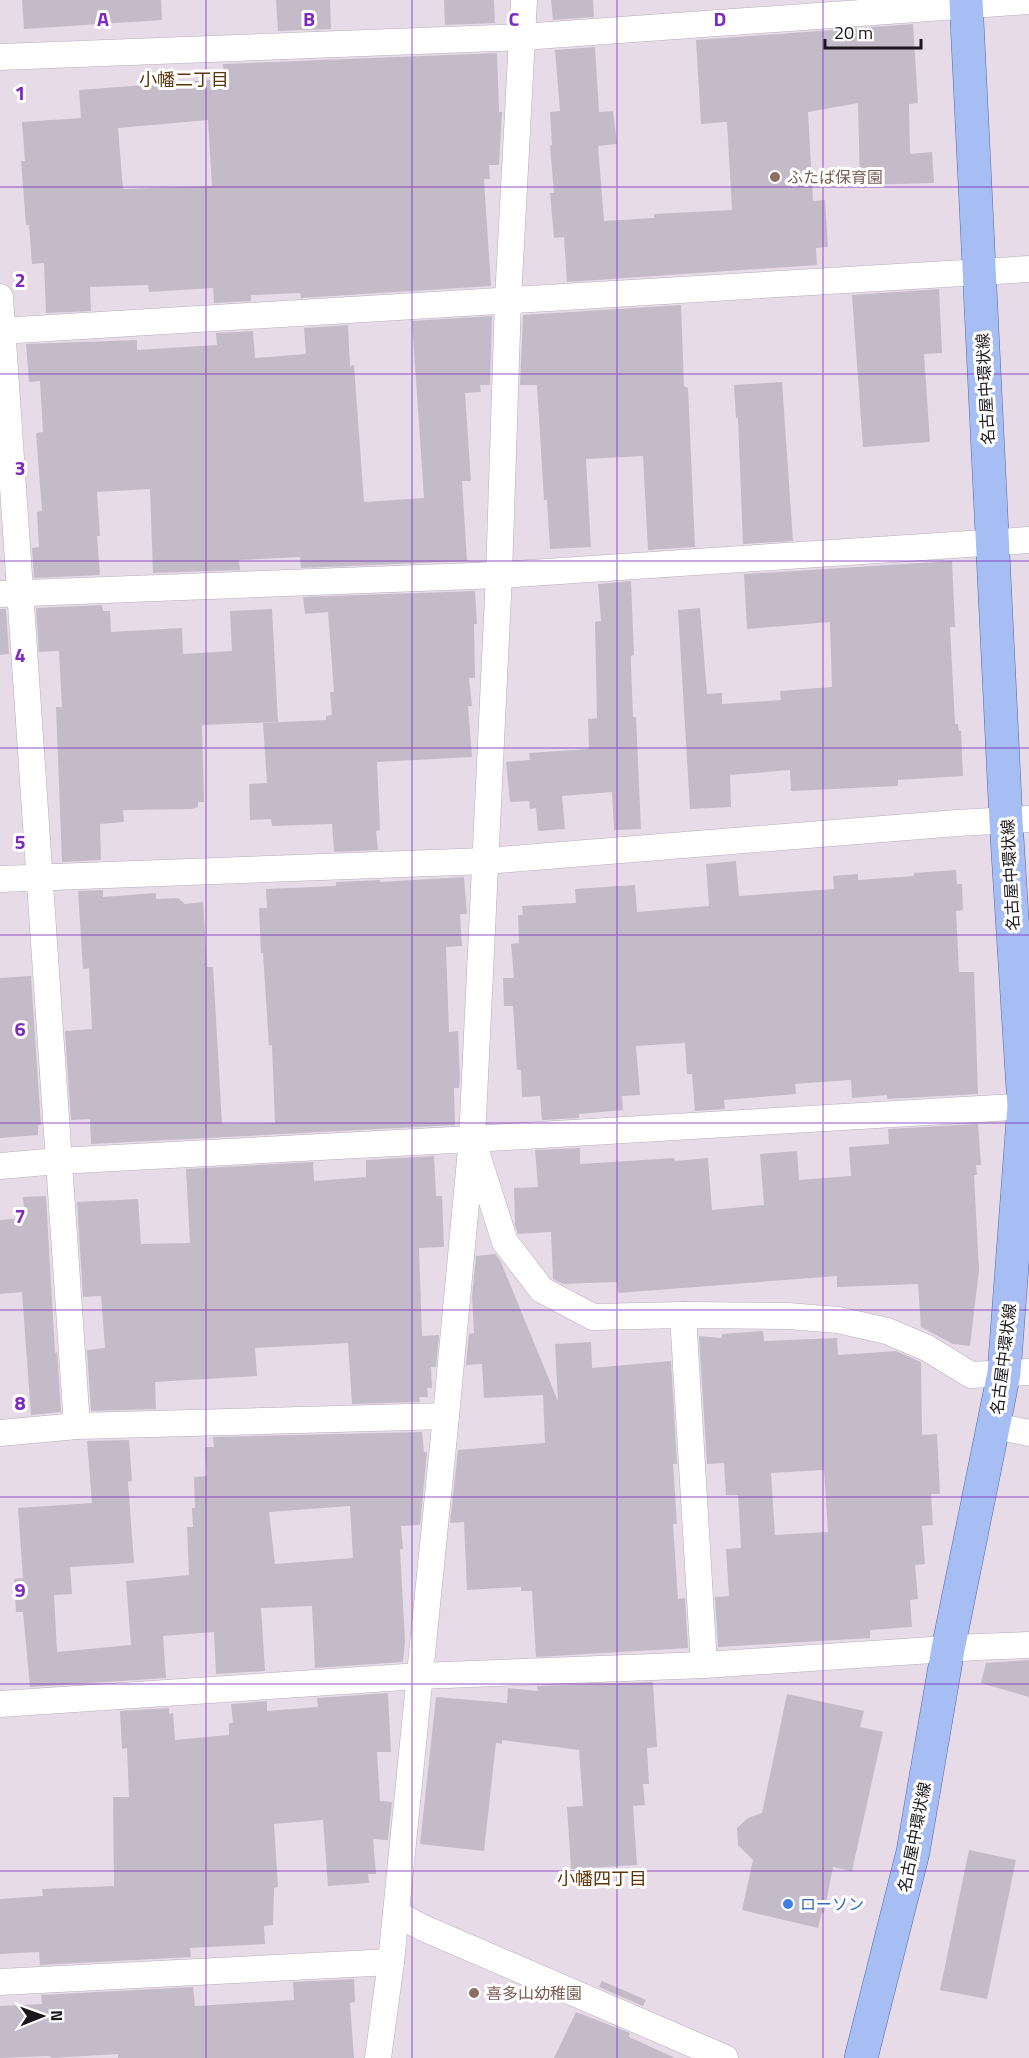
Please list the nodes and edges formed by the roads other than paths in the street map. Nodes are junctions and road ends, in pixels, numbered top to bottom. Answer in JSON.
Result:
{"nodes":[{"id":1,"x":524,"y":0,"type":"edge"},
{"id":2,"x":1029,"y":1,"type":"edge"},
{"id":3,"x":966,"y":3,"type":"edge"},
{"id":4,"x":522,"y":37,"type":"junction"},
{"id":5,"x":0,"y":57,"type":"edge"},
{"id":6,"x":1029,"y":269,"type":"edge"},
{"id":7,"x":979,"y":272,"type":"junction"},
{"id":8,"x":0,"y":297,"type":"edge"},
{"id":9,"x":508,"y":300,"type":"junction"},
{"id":10,"x":1,"y":331,"type":"edge"},
{"id":11,"x":1029,"y":540,"type":"edge"},
{"id":12,"x":993,"y":543,"type":"junction"},
{"id":13,"x":499,"y":575,"type":"junction"},
{"id":14,"x":9,"y":594,"type":"edge"},
{"id":15,"x":1018,"y":820,"type":"edge"},
{"id":16,"x":486,"y":861,"type":"junction"},
{"id":17,"x":40,"y":876,"type":"junction"},
{"id":18,"x":0,"y":879,"type":"edge"},
{"id":19,"x":1027,"y":1106,"type":"edge"},
{"id":20,"x":472,"y":1139,"type":"junction"},
{"id":21,"x":58,"y":1161,"type":"junction"},
{"id":22,"x":0,"y":1166,"type":"edge"},
{"id":23,"x":683,"y":1315,"type":"junction"},
{"id":24,"x":1016,"y":1373,"type":"edge"},
{"id":25,"x":446,"y":1416,"type":"junction"},
{"id":26,"x":77,"y":1426,"type":"junction"},
{"id":27,"x":995,"y":1426,"type":"junction"},
{"id":28,"x":0,"y":1432,"type":"edge"},
{"id":29,"x":1029,"y":1433,"type":"edge"},
{"id":30,"x":1029,"y":1645,"type":"edge"},
{"id":31,"x":948,"y":1649,"type":"junction"},
{"id":32,"x":704,"y":1665,"type":"junction"},
{"id":33,"x":420,"y":1676,"type":"junction"},
{"id":34,"x":0,"y":1704,"type":"edge"},
{"id":35,"x":396,"y":1912,"type":"junction"},
{"id":36,"x":391,"y":1962,"type":"junction"},
{"id":37,"x":0,"y":1982,"type":"edge"},
{"id":38,"x":378,"y":2058,"type":"edge"},
{"id":39,"x":725,"y":2058,"type":"edge"},
{"id":40,"x":861,"y":2058,"type":"edge"}],
"edges":[{"from":1,"to":4,"type":"street"},
{"from":2,"to":3,"type":"street"},
{"from":3,"to":4,"type":"street"},
{"from":3,"to":7,"type":"main road","name":"名古屋中環状線"},
{"from":4,"to":5,"type":"street"},
{"from":4,"to":9,"type":"street"},
{"from":6,"to":7,"type":"street"},
{"from":7,"to":9,"type":"street"},
{"from":7,"to":12,"type":"main road","name":"名古屋中環状線"},
{"from":8,"to":10,"type":"street"},
{"from":9,"to":10,"type":"street"},
{"from":9,"to":13,"type":"street"},
{"from":10,"to":14,"type":"street"},
{"from":11,"to":12,"type":"street"},
{"from":12,"to":13,"type":"street"},
{"from":12,"to":15,"type":"main road","name":"名古屋中環状線"},
{"from":13,"to":14,"type":"street"},
{"from":13,"to":16,"type":"street"},
{"from":14,"to":17,"type":"street"},
{"from":15,"to":16,"type":"street"},
{"from":15,"to":19,"type":"main road","name":"名古屋中環状線"},
{"from":16,"to":17,"type":"street"},
{"from":16,"to":20,"type":"street"},
{"from":17,"to":18,"type":"street"},
{"from":17,"to":21,"type":"street"},
{"from":19,"to":20,"type":"street"},
{"from":19,"to":24,"type":"main road","name":"名古屋中環状線"},
{"from":20,"to":21,"type":"street"},
{"from":20,"to":23,"type":"street"},
{"from":20,"to":25,"type":"street"},
{"from":21,"to":22,"type":"street"},
{"from":21,"to":26,"type":"street"},
{"from":23,"to":24,"type":"street"},
{"from":23,"to":32,"type":"street"},
{"from":24,"to":27,"type":"main road","name":"名古屋中環状線"},
{"from":25,"to":26,"type":"street"},
{"from":25,"to":33,"type":"street"},
{"from":26,"to":28,"type":"street"},
{"from":27,"to":29,"type":"street"},
{"from":27,"to":31,"type":"main road","name":"名古屋中環状線"},
{"from":30,"to":31,"type":"street"},
{"from":31,"to":32,"type":"street"},
{"from":31,"to":40,"type":"main road","name":"名古屋中環状線"},
{"from":32,"to":33,"type":"street"},
{"from":33,"to":34,"type":"street"},
{"from":33,"to":35,"type":"street"},
{"from":35,"to":36,"type":"street"},
{"from":35,"to":39,"type":"street"},
{"from":36,"to":37,"type":"street"},
{"from":36,"to":38,"type":"street"}]}
